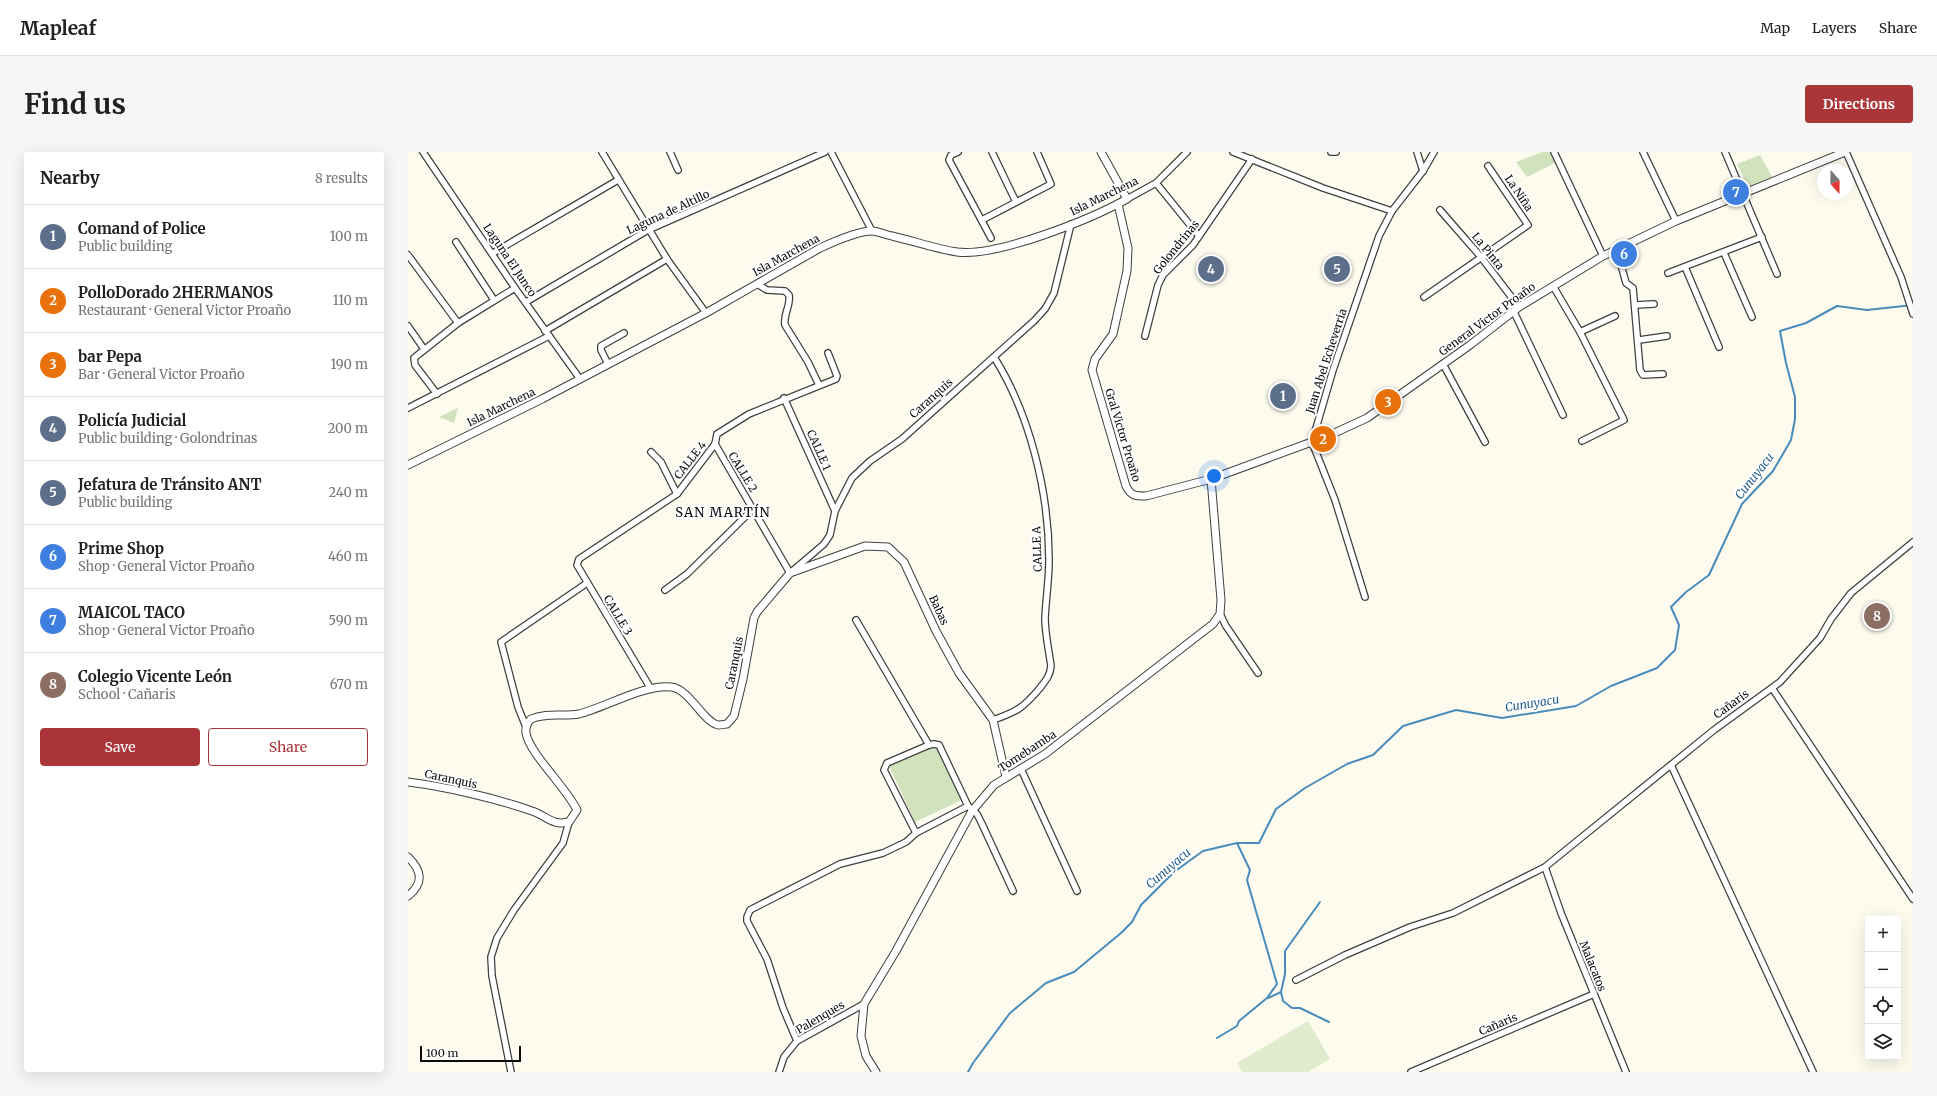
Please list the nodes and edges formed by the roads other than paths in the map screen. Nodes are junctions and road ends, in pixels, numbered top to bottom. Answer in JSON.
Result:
{"nodes":[{"id":1,"x":423,"y":152,"type":"edge"},
{"id":2,"x":602,"y":152,"type":"edge"},
{"id":3,"x":670,"y":152,"type":"edge"},
{"id":4,"x":825,"y":152,"type":"edge"},
{"id":5,"x":831,"y":152,"type":"edge"},
{"id":6,"x":958,"y":152,"type":"edge"},
{"id":7,"x":992,"y":152,"type":"edge"},
{"id":8,"x":1036,"y":152,"type":"edge"},
{"id":9,"x":1101,"y":152,"type":"edge"},
{"id":10,"x":1187,"y":152,"type":"edge"},
{"id":11,"x":1233,"y":152,"type":"edge"},
{"id":12,"x":1331,"y":152,"type":"edge"},
{"id":13,"x":1336,"y":152,"type":"edge"},
{"id":14,"x":1418,"y":152,"type":"edge"},
{"id":15,"x":1434,"y":152,"type":"edge"},
{"id":16,"x":1554,"y":152,"type":"edge"},
{"id":17,"x":1643,"y":152,"type":"edge"},
{"id":18,"x":1725,"y":152,"type":"edge"},
{"id":19,"x":1845,"y":152,"type":"edge"},
{"id":20,"x":1252,"y":159,"type":"junction"},
{"id":21,"x":1488,"y":166,"type":"dead end"},
{"id":22,"x":678,"y":170,"type":"dead end"},
{"id":23,"x":1423,"y":171,"type":"junction"},
{"id":24,"x":618,"y":180,"type":"junction"},
{"id":25,"x":1156,"y":183,"type":"junction"},
{"id":26,"x":1743,"y":194,"type":"junction"},
{"id":27,"x":1127,"y":199,"type":"junction"},
{"id":28,"x":1016,"y":202,"type":"junction"},
{"id":29,"x":1118,"y":204,"type":"junction"},
{"id":30,"x":1440,"y":210,"type":"dead end"},
{"id":31,"x":1392,"y":211,"type":"junction"},
{"id":32,"x":982,"y":220,"type":"junction"},
{"id":33,"x":1676,"y":221,"type":"junction"},
{"id":34,"x":1071,"y":224,"type":"junction"},
{"id":35,"x":648,"y":230,"type":"junction"},
{"id":36,"x":872,"y":231,"type":"junction"},
{"id":37,"x":1199,"y":236,"type":"junction"},
{"id":38,"x":1762,"y":237,"type":"junction"},
{"id":39,"x":991,"y":238,"type":"dead end"},
{"id":40,"x":456,"y":242,"type":"dead end"},
{"id":41,"x":1617,"y":250,"type":"junction"},
{"id":42,"x":493,"y":253,"type":"junction"},
{"id":43,"x":1724,"y":253,"type":"junction"},
{"id":44,"x":408,"y":254,"type":"edge"},
{"id":45,"x":1603,"y":256,"type":"junction"},
{"id":46,"x":1481,"y":257,"type":"junction"},
{"id":47,"x":667,"y":259,"type":"junction"},
{"id":48,"x":1685,"y":267,"type":"junction"},
{"id":49,"x":1668,"y":274,"type":"dead end"},
{"id":50,"x":1777,"y":274,"type":"dead end"},
{"id":51,"x":757,"y":284,"type":"junction"},
{"id":52,"x":1553,"y":286,"type":"junction"},
{"id":53,"x":515,"y":288,"type":"junction"},
{"id":54,"x":1424,"y":297,"type":"dead end"},
{"id":55,"x":494,"y":300,"type":"junction"},
{"id":56,"x":526,"y":302,"type":"junction"},
{"id":57,"x":1654,"y":304,"type":"dead end"},
{"id":58,"x":1635,"y":305,"type":"junction"},
{"id":59,"x":1517,"y":309,"type":"junction"},
{"id":60,"x":706,"y":313,"type":"junction"},
{"id":61,"x":1913,"y":313,"type":"edge"},
{"id":62,"x":1615,"y":316,"type":"dead end"},
{"id":63,"x":1752,"y":317,"type":"dead end"},
{"id":64,"x":458,"y":324,"type":"junction"},
{"id":65,"x":408,"y":326,"type":"edge"},
{"id":66,"x":1580,"y":332,"type":"junction"},
{"id":67,"x":624,"y":333,"type":"dead end"},
{"id":68,"x":547,"y":334,"type":"junction"},
{"id":69,"x":1145,"y":336,"type":"dead end"},
{"id":70,"x":1667,"y":336,"type":"dead end"},
{"id":71,"x":1639,"y":340,"type":"junction"},
{"id":72,"x":1719,"y":347,"type":"dead end"},
{"id":73,"x":424,"y":348,"type":"junction"},
{"id":74,"x":828,"y":352,"type":"dead end"},
{"id":75,"x":994,"y":357,"type":"junction"},
{"id":76,"x":608,"y":364,"type":"junction"},
{"id":77,"x":1443,"y":364,"type":"junction"},
{"id":78,"x":1663,"y":374,"type":"dead end"},
{"id":79,"x":580,"y":379,"type":"junction"},
{"id":80,"x":819,"y":385,"type":"junction"},
{"id":81,"x":437,"y":394,"type":"junction"},
{"id":82,"x":784,"y":398,"type":"junction"},
{"id":83,"x":409,"y":406,"type":"edge"},
{"id":84,"x":1563,"y":415,"type":"dead end"},
{"id":85,"x":1312,"y":442,"type":"junction"},
{"id":86,"x":1485,"y":442,"type":"dead end"},
{"id":87,"x":1582,"y":442,"type":"dead end"},
{"id":88,"x":715,"y":444,"type":"junction"},
{"id":89,"x":651,"y":452,"type":"dead end"},
{"id":90,"x":408,"y":465,"type":"edge"},
{"id":91,"x":1211,"y":479,"type":"junction"},
{"id":92,"x":677,"y":494,"type":"junction"},
{"id":93,"x":753,"y":508,"type":"junction"},
{"id":94,"x":835,"y":511,"type":"junction"},
{"id":95,"x":1913,"y":542,"type":"edge"},
{"id":96,"x":586,"y":553,"type":"joint"},
{"id":97,"x":790,"y":573,"type":"junction"},
{"id":98,"x":587,"y":583,"type":"junction"},
{"id":99,"x":666,"y":590,"type":"dead end"},
{"id":100,"x":1365,"y":597,"type":"dead end"},
{"id":101,"x":1220,"y":614,"type":"junction"},
{"id":102,"x":856,"y":620,"type":"dead end"},
{"id":103,"x":1258,"y":673,"type":"dead end"},
{"id":104,"x":1772,"y":688,"type":"junction"},
{"id":105,"x":651,"y":689,"type":"junction"},
{"id":106,"x":993,"y":720,"type":"junction"},
{"id":107,"x":526,"y":727,"type":"junction"},
{"id":108,"x":929,"y":745,"type":"junction"},
{"id":109,"x":1670,"y":765,"type":"junction"},
{"id":110,"x":1020,"y":769,"type":"junction"},
{"id":111,"x":1006,"y":777,"type":"junction"},
{"id":112,"x":408,"y":782,"type":"edge"},
{"id":113,"x":970,"y":808,"type":"junction"},
{"id":114,"x":569,"y":822,"type":"junction"},
{"id":115,"x":916,"y":833,"type":"junction"},
{"id":116,"x":408,"y":857,"type":"edge"},
{"id":117,"x":1545,"y":867,"type":"junction"},
{"id":118,"x":1012,"y":891,"type":"dead end"},
{"id":119,"x":1077,"y":891,"type":"dead end"},
{"id":120,"x":408,"y":896,"type":"edge"},
{"id":121,"x":1913,"y":899,"type":"edge"},
{"id":122,"x":1296,"y":980,"type":"dead end"},
{"id":123,"x":1594,"y":994,"type":"junction"},
{"id":124,"x":864,"y":1004,"type":"junction"},
{"id":125,"x":797,"y":1041,"type":"junction"},
{"id":126,"x":511,"y":1072,"type":"edge"},
{"id":127,"x":779,"y":1072,"type":"edge"},
{"id":128,"x":876,"y":1072,"type":"edge"},
{"id":129,"x":1411,"y":1072,"type":"edge"},
{"id":130,"x":1626,"y":1072,"type":"edge"},
{"id":131,"x":1813,"y":1072,"type":"edge"}],
"edges":[{"from":1,"to":42,"type":"street","name":"Laguna El Junco"},
{"from":2,"to":24,"type":"street"},
{"from":3,"to":22,"type":"street"},
{"from":4,"to":35,"type":"street","name":"Laguna de Altillo"},
{"from":5,"to":36,"type":"street"},
{"from":6,"to":32,"type":"street"},
{"from":7,"to":28,"type":"street"},
{"from":8,"to":28,"type":"street"},
{"from":9,"to":27,"type":"street"},
{"from":10,"to":25,"type":"street","name":"Isla Marchena"},
{"from":11,"to":20,"type":"street"},
{"from":12,"to":13,"type":"street"},
{"from":14,"to":23,"type":"street"},
{"from":15,"to":23,"type":"street","name":"Juan Abel Echeverria"},
{"from":16,"to":45,"type":"street"},
{"from":17,"to":33,"type":"street"},
{"from":18,"to":26,"type":"street"},
{"from":19,"to":26,"type":"street","name":"General Victor Proaño"},
{"from":19,"to":61,"type":"street"},
{"from":20,"to":31,"type":"street"},
{"from":20,"to":37,"type":"street","name":"Golondrinas"},
{"from":21,"to":46,"type":"street","name":"La Niña"},
{"from":23,"to":31,"type":"street","name":"Juan Abel Echeverria"},
{"from":24,"to":35,"type":"street"},
{"from":24,"to":42,"type":"street"},
{"from":25,"to":27,"type":"street","name":"Isla Marchena"},
{"from":25,"to":37,"type":"street"},
{"from":26,"to":33,"type":"street","name":"General Victor Proaño"},
{"from":26,"to":38,"type":"street"},
{"from":27,"to":29,"type":"street","name":"Isla Marchena"},
{"from":28,"to":32,"type":"street"},
{"from":29,"to":34,"type":"street","name":"Isla Marchena"},
{"from":29,"to":91,"type":"street","name":"Gral Victor Proaño"},
{"from":30,"to":46,"type":"street","name":"La Pinta"},
{"from":31,"to":85,"type":"street","name":"Juan Abel Echeverria"},
{"from":32,"to":39,"type":"street"},
{"from":33,"to":41,"type":"street","name":"General Victor Proaño"},
{"from":34,"to":36,"type":"street","name":"Isla Marchena"},
{"from":34,"to":75,"type":"street","name":"Caranquis"},
{"from":35,"to":47,"type":"street"},
{"from":35,"to":56,"type":"street","name":"Laguna de Altillo"},
{"from":36,"to":51,"type":"street","name":"Isla Marchena"},
{"from":37,"to":69,"type":"street","name":"Golondrinas"},
{"from":38,"to":43,"type":"street"},
{"from":38,"to":50,"type":"street"},
{"from":40,"to":55,"type":"street"},
{"from":41,"to":45,"type":"street","name":"General Victor Proaño"},
{"from":41,"to":58,"type":"street"},
{"from":42,"to":53,"type":"street","name":"Laguna El Junco"},
{"from":43,"to":48,"type":"street"},
{"from":43,"to":63,"type":"street"},
{"from":44,"to":64,"type":"street"},
{"from":45,"to":52,"type":"street","name":"General Victor Proaño"},
{"from":46,"to":54,"type":"street"},
{"from":46,"to":59,"type":"street","name":"La Pinta"},
{"from":47,"to":60,"type":"street"},
{"from":47,"to":68,"type":"street"},
{"from":48,"to":49,"type":"street"},
{"from":48,"to":72,"type":"street"},
{"from":51,"to":60,"type":"street","name":"Isla Marchena"},
{"from":51,"to":80,"type":"street"},
{"from":52,"to":59,"type":"street","name":"General Victor Proaño"},
{"from":52,"to":66,"type":"street"},
{"from":53,"to":55,"type":"street"},
{"from":53,"to":56,"type":"street","name":"Laguna El Junco"},
{"from":55,"to":64,"type":"street"},
{"from":56,"to":68,"type":"street","name":"Laguna El Junco"},
{"from":57,"to":58,"type":"street"},
{"from":58,"to":71,"type":"street"},
{"from":59,"to":77,"type":"street","name":"General Victor Proaño"},
{"from":59,"to":84,"type":"street","name":"La Pinta"},
{"from":60,"to":76,"type":"street","name":"Isla Marchena"},
{"from":62,"to":66,"type":"street"},
{"from":64,"to":73,"type":"street"},
{"from":65,"to":73,"type":"street"},
{"from":66,"to":87,"type":"street"},
{"from":67,"to":76,"type":"street"},
{"from":68,"to":79,"type":"street","name":"Laguna El Junco"},
{"from":68,"to":81,"type":"street"},
{"from":70,"to":71,"type":"street"},
{"from":71,"to":78,"type":"street"},
{"from":73,"to":81,"type":"street"},
{"from":74,"to":80,"type":"street","name":"CALLE 4"},
{"from":75,"to":94,"type":"street","name":"Caranquis"},
{"from":75,"to":106,"type":"street","name":"CALLE A"},
{"from":76,"to":79,"type":"street","name":"Isla Marchena"},
{"from":77,"to":85,"type":"street","name":"General Victor Proaño"},
{"from":77,"to":86,"type":"street"},
{"from":79,"to":90,"type":"street","name":"Isla Marchena"},
{"from":80,"to":82,"type":"street","name":"CALLE 4"},
{"from":81,"to":83,"type":"street"},
{"from":82,"to":88,"type":"street","name":"CALLE 4"},
{"from":82,"to":94,"type":"street","name":"CALLE 1"},
{"from":85,"to":91,"type":"street","name":"General Victor Proaño"},
{"from":85,"to":100,"type":"street"},
{"from":88,"to":92,"type":"street","name":"CALLE 4"},
{"from":88,"to":93,"type":"street","name":"CALLE 2"},
{"from":89,"to":92,"type":"street"},
{"from":91,"to":101,"type":"street"},
{"from":92,"to":96,"type":"street","name":"CALLE 4"},
{"from":93,"to":97,"type":"street","name":"CALLE 2"},
{"from":93,"to":99,"type":"street"},
{"from":94,"to":97,"type":"street","name":"Caranquis"},
{"from":95,"to":104,"type":"street","name":"Cañaris"},
{"from":96,"to":98,"type":"street","name":"CALLE 3"},
{"from":97,"to":105,"type":"street","name":"Caranquis"},
{"from":97,"to":106,"type":"street","name":"Babas"},
{"from":98,"to":105,"type":"street","name":"CALLE 3"},
{"from":98,"to":107,"type":"street"},
{"from":101,"to":103,"type":"street"},
{"from":101,"to":110,"type":"street","name":"Tomebamba"},
{"from":102,"to":108,"type":"street"},
{"from":104,"to":109,"type":"street","name":"Cañaris"},
{"from":104,"to":121,"type":"street"},
{"from":105,"to":107,"type":"street","name":"Caranquis"},
{"from":106,"to":111,"type":"street","name":"Babas"},
{"from":107,"to":114,"type":"street"},
{"from":108,"to":113,"type":"street"},
{"from":108,"to":115,"type":"street"},
{"from":109,"to":117,"type":"street","name":"Cañaris"},
{"from":109,"to":131,"type":"street"},
{"from":110,"to":111,"type":"street","name":"Tomebamba"},
{"from":110,"to":119,"type":"street"},
{"from":111,"to":113,"type":"street","name":"Tomebamba"},
{"from":112,"to":114,"type":"street","name":"Caranquis"},
{"from":113,"to":115,"type":"street"},
{"from":113,"to":118,"type":"street"},
{"from":113,"to":124,"type":"street","name":"Tomebamba"},
{"from":114,"to":126,"type":"street"},
{"from":115,"to":125,"type":"street"},
{"from":116,"to":120,"type":"street"},
{"from":117,"to":122,"type":"street","name":"Cañaris"},
{"from":117,"to":123,"type":"street","name":"Malacatos"},
{"from":123,"to":129,"type":"street","name":"Cañaris"},
{"from":123,"to":130,"type":"street","name":"Malacatos"},
{"from":124,"to":125,"type":"street","name":"Palenques"},
{"from":124,"to":128,"type":"street","name":"Tomebamba"},
{"from":125,"to":127,"type":"street","name":"Palenques"}]}
